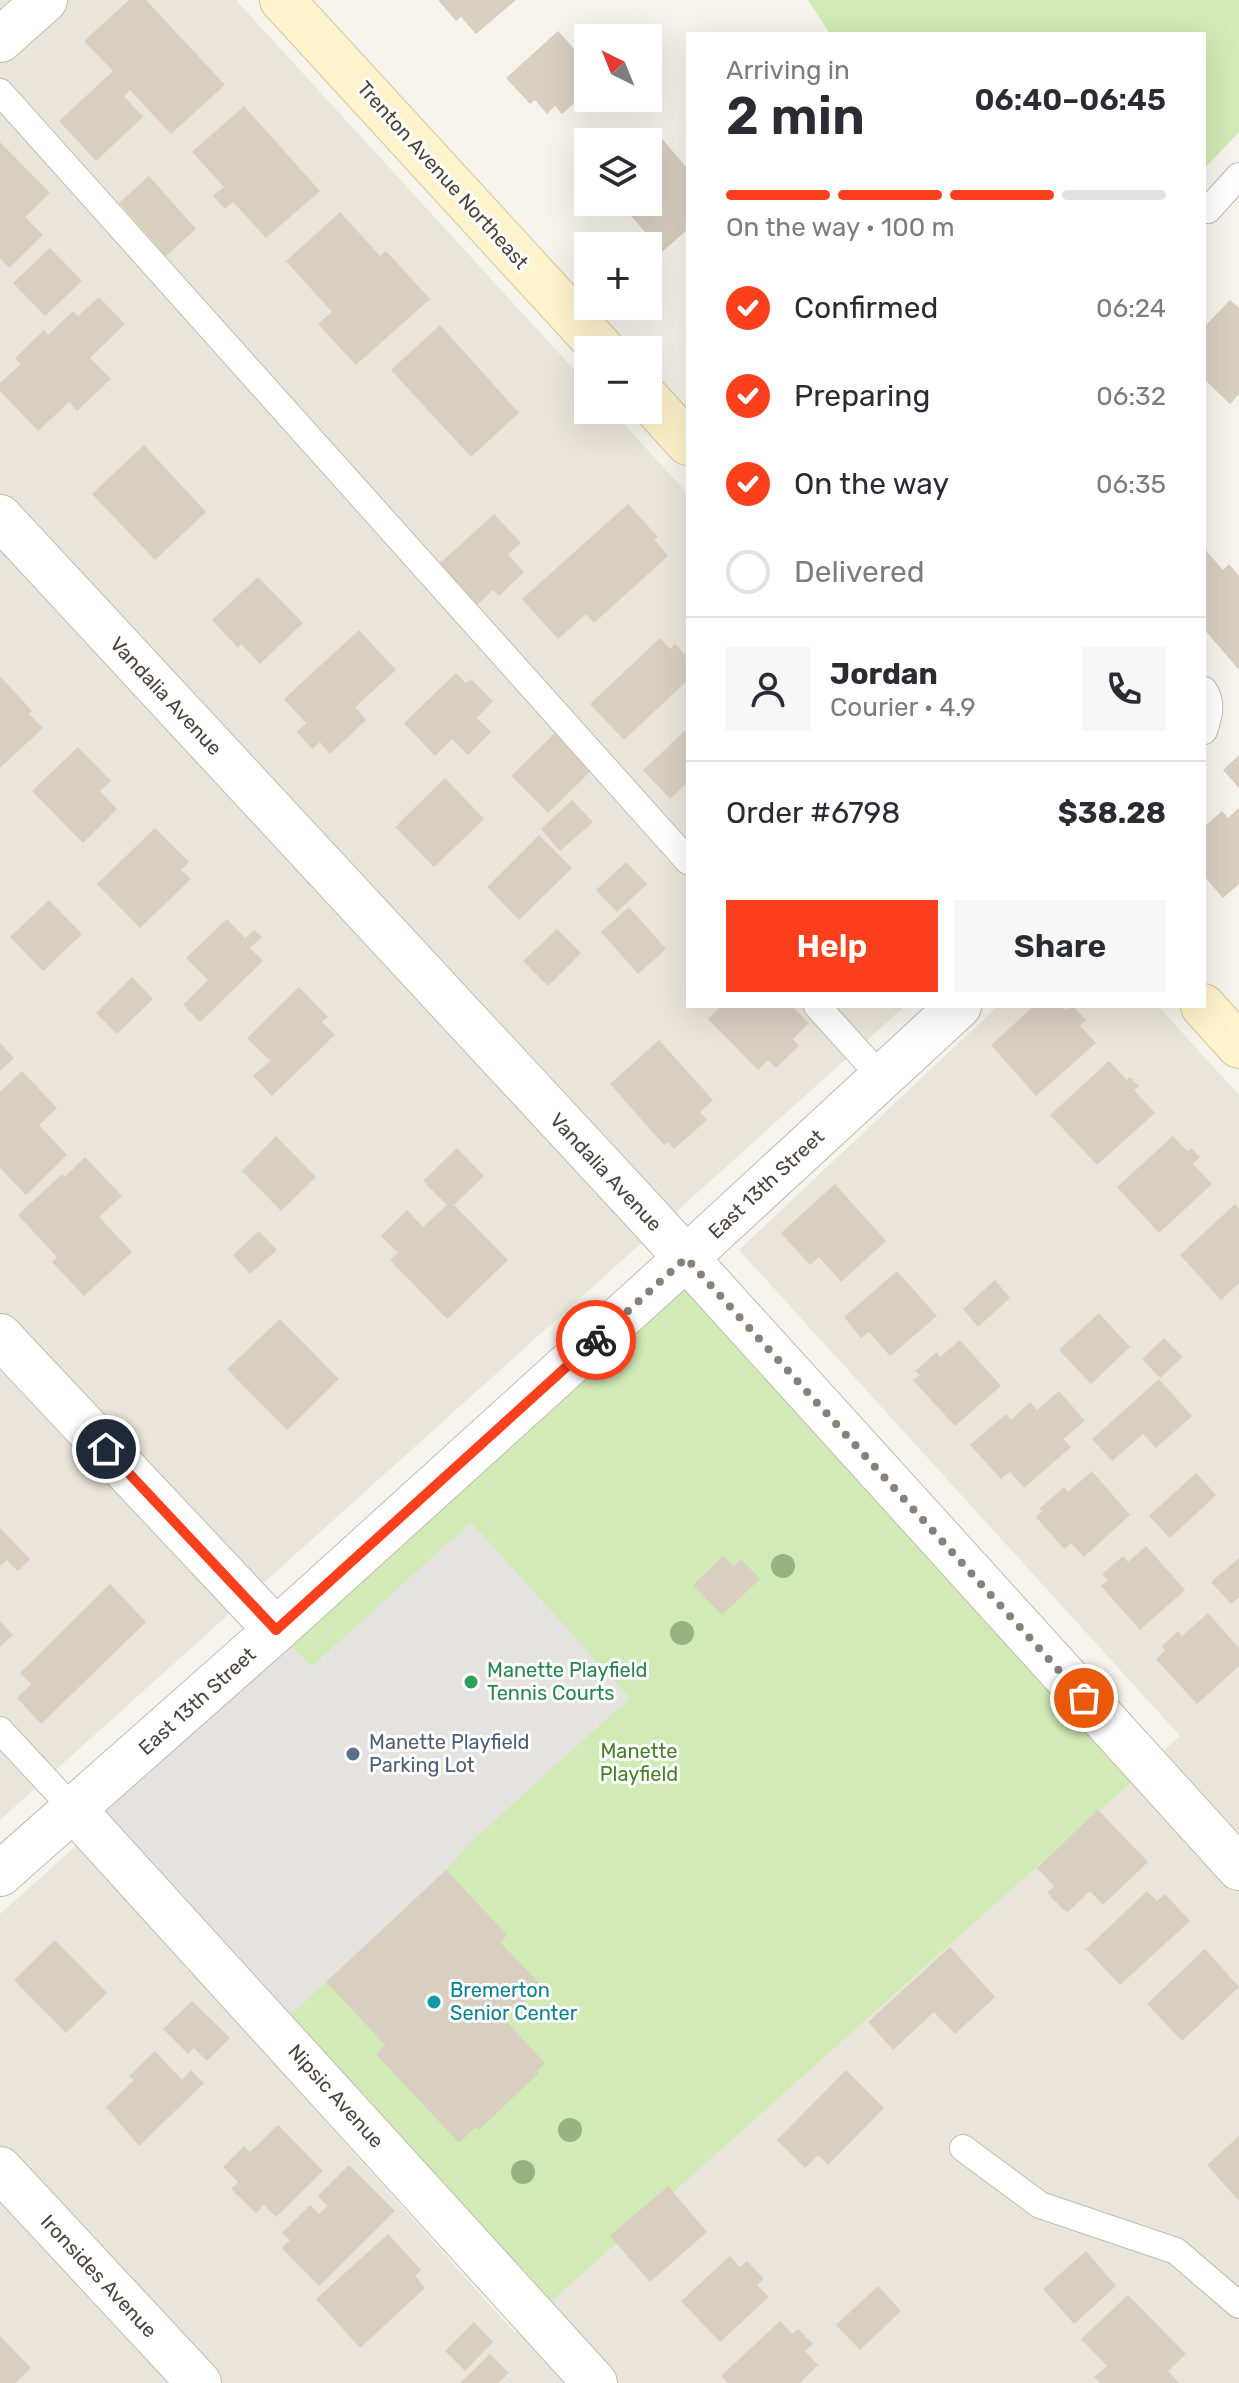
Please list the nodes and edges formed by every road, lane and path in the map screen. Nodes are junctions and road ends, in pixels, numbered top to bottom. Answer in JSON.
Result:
{"nodes":[{"id":1,"x":45,"y":0,"type":"edge"},
{"id":2,"x":282,"y":0,"type":"edge"},
{"id":3,"x":0,"y":40,"type":"edge"},
{"id":4,"x":0,"y":92,"type":"edge"},
{"id":5,"x":1239,"y":176,"type":"edge"},
{"id":6,"x":1208,"y":210,"type":"dead end"},
{"id":7,"x":590,"y":336,"type":"edge"},
{"id":8,"x":662,"y":414,"type":"edge"},
{"id":9,"x":686,"y":441,"type":"edge"},
{"id":10,"x":0,"y":517,"type":"edge"},
{"id":11,"x":1206,"y":697,"type":"edge"},
{"id":12,"x":1206,"y":725,"type":"edge"},
{"id":13,"x":686,"y":859,"type":"edge"},
{"id":14,"x":819,"y":1008,"type":"edge"},
{"id":15,"x":957,"y":1008,"type":"edge"},
{"id":16,"x":1205,"y":1008,"type":"edge"},
{"id":17,"x":1239,"y":1046,"type":"edge"},
{"id":18,"x":881,"y":1077,"type":"junction"},
{"id":19,"x":686,"y":1258,"type":"junction"},
{"id":20,"x":0,"y":1336,"type":"edge"},
{"id":21,"x":276,"y":1630,"type":"junction"},
{"id":22,"x":0,"y":1730,"type":"edge"},
{"id":23,"x":75,"y":1811,"type":"junction"},
{"id":24,"x":1239,"y":1868,"type":"edge"},
{"id":25,"x":0,"y":1874,"type":"edge"},
{"id":26,"x":963,"y":2148,"type":"dead end"},
{"id":27,"x":0,"y":2169,"type":"edge"},
{"id":28,"x":1239,"y":2305,"type":"edge"},
{"id":29,"x":199,"y":2383,"type":"edge"},
{"id":30,"x":595,"y":2383,"type":"edge"}],
"edges":[{"from":1,"to":3,"type":"street"},
{"from":2,"to":7,"type":"main road","name":"Trenton Avenue Northeast"},
{"from":4,"to":13,"type":"lane"},
{"from":5,"to":6,"type":"lane"},
{"from":8,"to":9,"type":"main road"},
{"from":10,"to":19,"type":"street","name":"Vandalia Avenue"},
{"from":11,"to":12,"type":"lane"},
{"from":14,"to":18,"type":"lane"},
{"from":15,"to":18,"type":"street","name":"East 13th Street"},
{"from":16,"to":17,"type":"main road"},
{"from":18,"to":19,"type":"street","name":"East 13th Street"},
{"from":19,"to":21,"type":"street","name":"East 13th Street"},
{"from":19,"to":24,"type":"street","name":"Vandalia Avenue"},
{"from":20,"to":21,"type":"street"},
{"from":21,"to":23,"type":"street","name":"East 13th Street"},
{"from":22,"to":23,"type":"lane"},
{"from":23,"to":25,"type":"street","name":"East 13th Street"},
{"from":23,"to":30,"type":"street","name":"Nipsic Avenue"},
{"from":26,"to":28,"type":"lane"},
{"from":27,"to":29,"type":"street","name":"Ironsides Avenue"}]}
